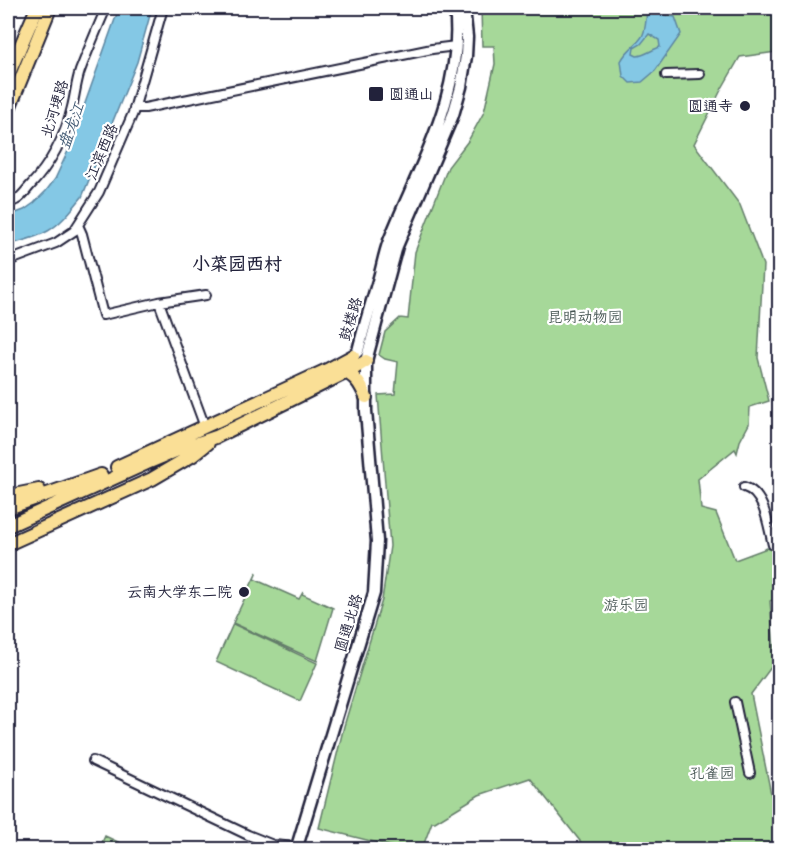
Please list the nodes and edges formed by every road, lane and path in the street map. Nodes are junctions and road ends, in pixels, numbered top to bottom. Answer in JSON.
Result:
{"nodes":[{"id":1,"x":37,"y":8,"type":"edge"},
{"id":2,"x":50,"y":8,"type":"edge"},
{"id":3,"x":106,"y":8,"type":"edge"},
{"id":4,"x":163,"y":8,"type":"edge"},
{"id":5,"x":455,"y":8,"type":"edge"},
{"id":6,"x":464,"y":8,"type":"edge"},
{"id":7,"x":456,"y":46,"type":"junction"},
{"id":8,"x":700,"y":74,"type":"dead end"},
{"id":9,"x":8,"y":75,"type":"edge"},
{"id":10,"x":666,"y":75,"type":"dead end"},
{"id":11,"x":134,"y":108,"type":"junction"},
{"id":12,"x":8,"y":111,"type":"edge"},
{"id":13,"x":8,"y":202,"type":"edge"},
{"id":14,"x":78,"y":225,"type":"junction"},
{"id":15,"x":8,"y":261,"type":"edge"},
{"id":16,"x":206,"y":295,"type":"dead end"},
{"id":17,"x":159,"y":302,"type":"junction"},
{"id":18,"x":356,"y":361,"type":"junction"},
{"id":19,"x":327,"y":370,"type":"junction"},
{"id":20,"x":366,"y":397,"type":"junction"},
{"id":21,"x":205,"y":427,"type":"junction"},
{"id":22,"x":216,"y":437,"type":"junction"},
{"id":23,"x":101,"y":475,"type":"junction"},
{"id":24,"x":744,"y":487,"type":"dead end"},
{"id":25,"x":51,"y":496,"type":"junction"},
{"id":26,"x":8,"y":499,"type":"edge"},
{"id":27,"x":8,"y":508,"type":"edge"},
{"id":28,"x":8,"y":519,"type":"edge"},
{"id":29,"x":8,"y":526,"type":"edge"},
{"id":30,"x":8,"y":533,"type":"edge"},
{"id":31,"x":8,"y":544,"type":"edge"},
{"id":32,"x":780,"y":547,"type":"edge"},
{"id":33,"x":735,"y":702,"type":"dead end"},
{"id":34,"x":93,"y":761,"type":"dead end"},
{"id":35,"x":750,"y":773,"type":"dead end"},
{"id":36,"x":300,"y":849,"type":"edge"}],
"edges":[{"from":1,"to":9,"type":"main road"},
{"from":2,"to":12,"type":"main road"},
{"from":3,"to":13,"type":"street","name":"北河埂路"},
{"from":4,"to":11,"type":"street","name":"江滨西路"},
{"from":5,"to":7,"type":"main road","name":"鼓楼路"},
{"from":6,"to":18,"type":"main road","name":"鼓楼路"},
{"from":7,"to":11,"type":"street"},
{"from":7,"to":18,"type":"main road","name":"鼓楼路"},
{"from":8,"to":10,"type":"street"},
{"from":11,"to":14,"type":"street","name":"江滨西路"},
{"from":14,"to":15,"type":"street","name":"江滨西路"},
{"from":14,"to":17,"type":"street"},
{"from":16,"to":17,"type":"street"},
{"from":17,"to":21,"type":"street"},
{"from":18,"to":19,"type":"main road","name":"鼓楼路"},
{"from":18,"to":19,"type":"main road"},
{"from":18,"to":20,"type":"main road","name":"圆通北路"},
{"from":18,"to":20,"type":"main road"},
{"from":18,"to":22,"type":"main road"},
{"from":19,"to":21,"type":"main road","name":"鼓楼路"},
{"from":20,"to":36,"type":"main road","name":"圆通北路"},
{"from":21,"to":23,"type":"main road","name":"鼓楼路"},
{"from":22,"to":29,"type":"main road"},
{"from":22,"to":30,"type":"main road"},
{"from":22,"to":31,"type":"main road"},
{"from":23,"to":25,"type":"main road"},
{"from":23,"to":26,"type":"main road"},
{"from":24,"to":32,"type":"street"},
{"from":25,"to":27,"type":"main road"},
{"from":25,"to":28,"type":"main road"},
{"from":33,"to":35,"type":"street"},
{"from":34,"to":36,"type":"street"}]}
